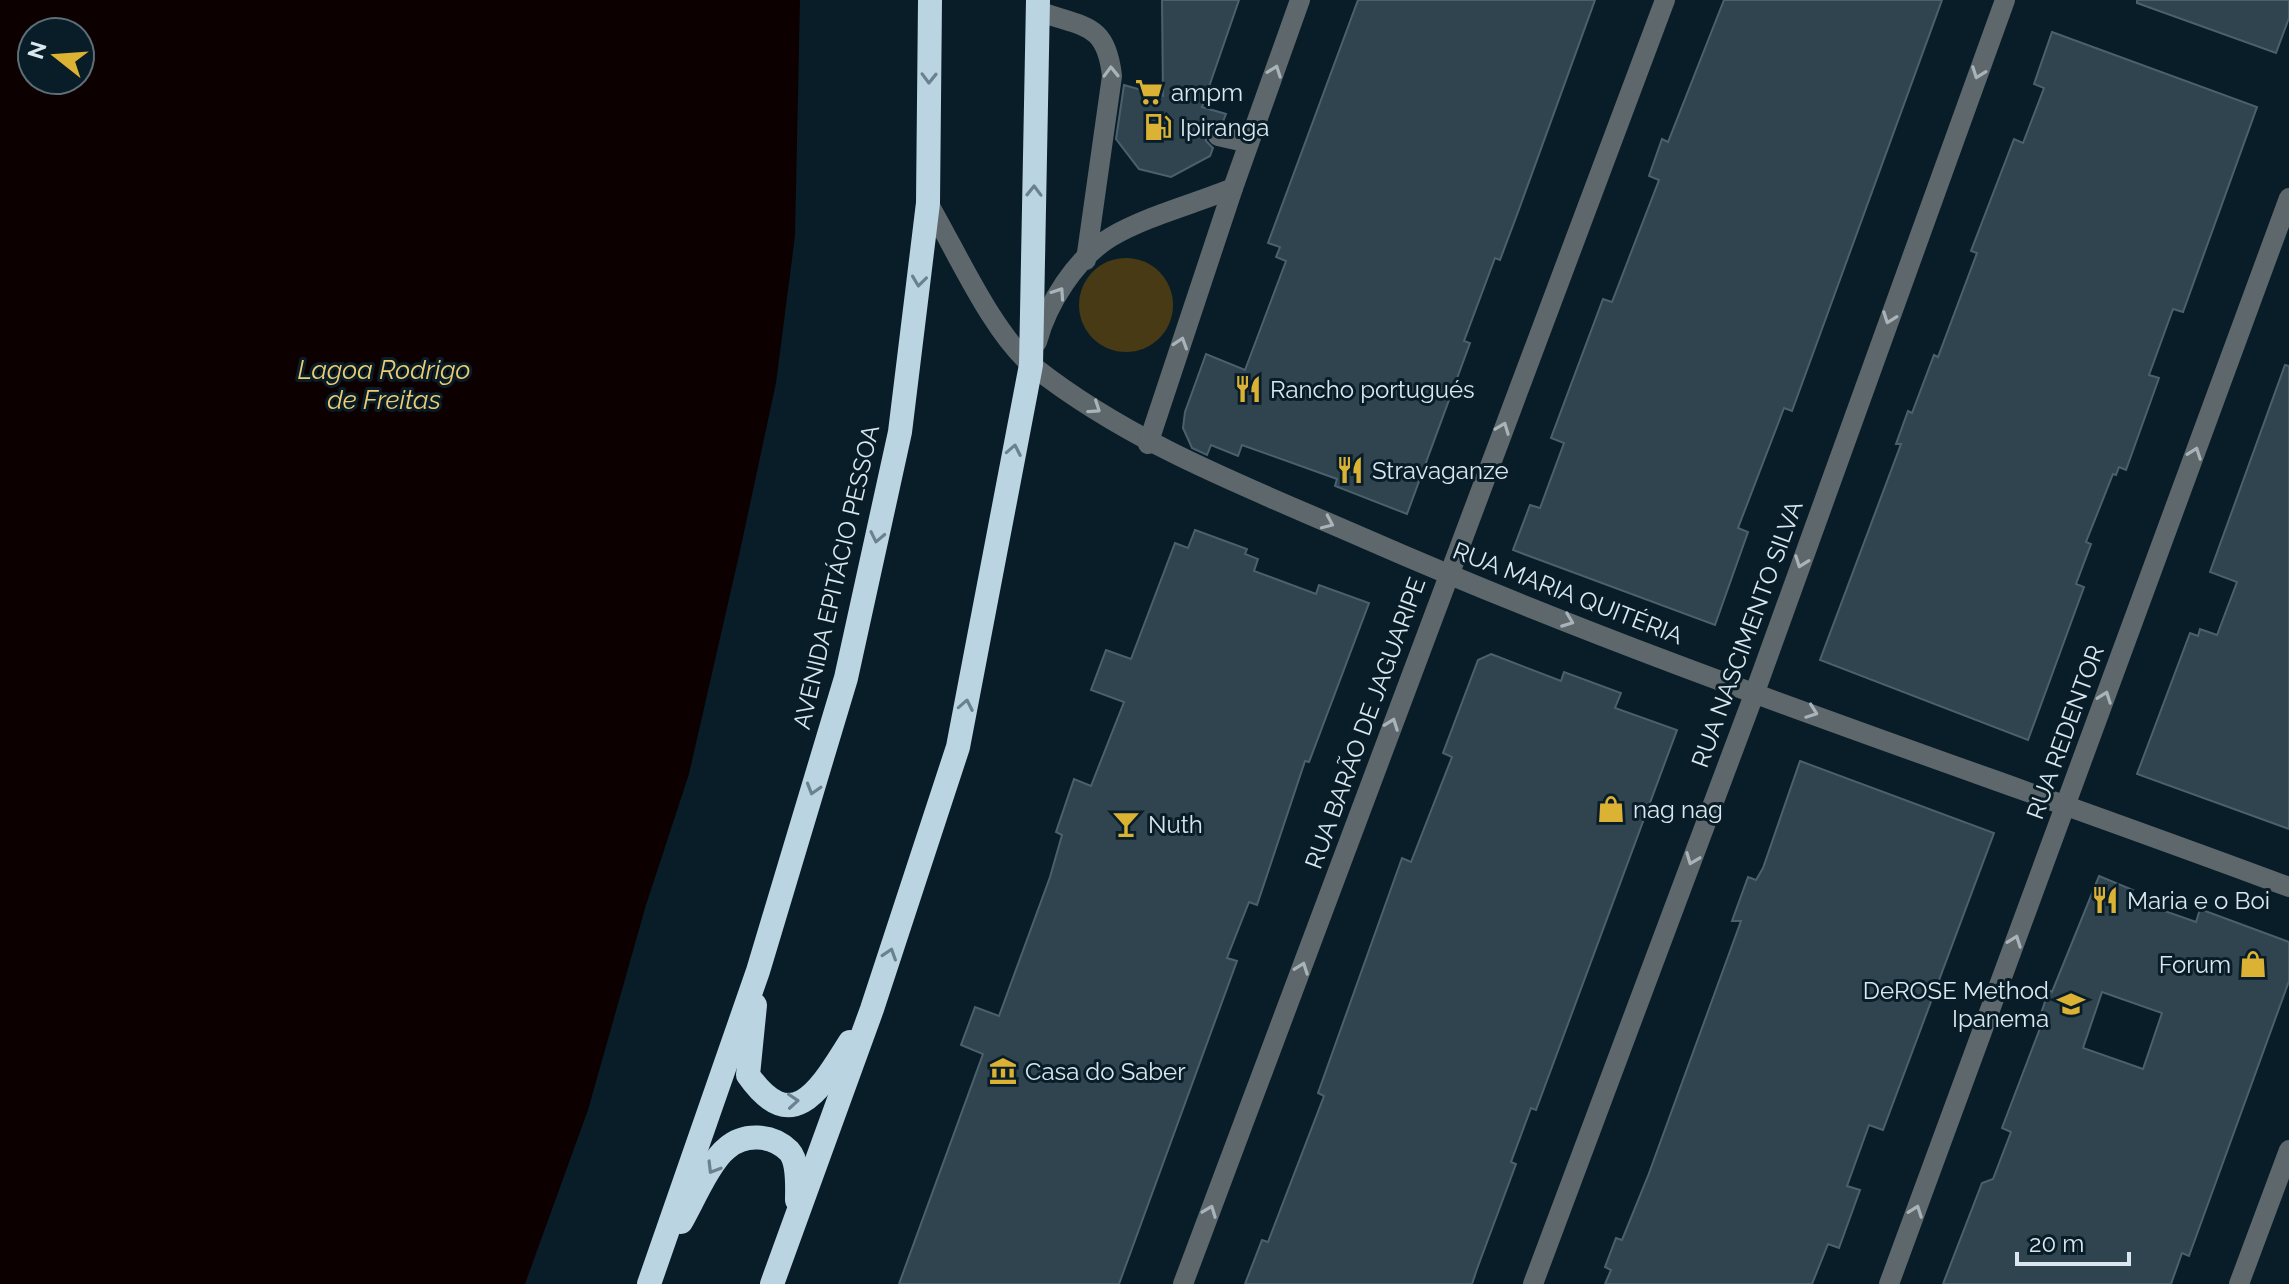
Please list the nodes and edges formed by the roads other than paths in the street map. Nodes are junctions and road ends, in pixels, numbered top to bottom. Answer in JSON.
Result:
{"nodes":[{"id":1,"x":930,"y":0,"type":"edge"},
{"id":2,"x":1300,"y":0,"type":"edge"},
{"id":3,"x":1665,"y":0,"type":"edge"},
{"id":4,"x":2005,"y":0,"type":"edge"},
{"id":5,"x":1038,"y":5,"type":"edge"},
{"id":6,"x":1218,"y":136,"type":"dead end"},
{"id":7,"x":1249,"y":143,"type":"junction"},
{"id":8,"x":1233,"y":188,"type":"junction"},
{"id":9,"x":2289,"y":198,"type":"edge"},
{"id":10,"x":928,"y":203,"type":"junction"},
{"id":11,"x":1086,"y":260,"type":"junction"},
{"id":12,"x":1031,"y":365,"type":"junction"},
{"id":13,"x":1148,"y":444,"type":"junction"},
{"id":14,"x":1447,"y":575,"type":"junction"},
{"id":15,"x":1755,"y":692,"type":"junction"},
{"id":16,"x":2066,"y":804,"type":"junction"},
{"id":17,"x":2289,"y":887,"type":"edge"},
{"id":18,"x":758,"y":971,"type":"junction"},
{"id":19,"x":872,"y":1009,"type":"junction"},
{"id":20,"x":2289,"y":1150,"type":"edge"},
{"id":21,"x":796,"y":1218,"type":"junction"},
{"id":22,"x":653,"y":1273,"type":"edge"},
{"id":23,"x":772,"y":1284,"type":"edge"},
{"id":24,"x":1183,"y":1284,"type":"edge"},
{"id":25,"x":1533,"y":1284,"type":"edge"},
{"id":26,"x":1889,"y":1284,"type":"edge"},
{"id":27,"x":2239,"y":1284,"type":"edge"}],
"edges":[{"from":1,"to":10,"type":"highway","name":"AVENIDA EPITÁCIO PESSOA","one_way":true},
{"from":7,"to":2,"type":"street","one_way":true},
{"from":14,"to":3,"type":"street","name":"RUA BARÃO DE JAGUARIPE","one_way":true},
{"from":4,"to":15,"type":"street","name":"RUA NASCIMENTO SILVA","one_way":true},
{"from":11,"to":5,"type":"street","one_way":true},
{"from":12,"to":5,"type":"highway","one_way":true},
{"from":6,"to":7,"type":"street"},
{"from":7,"to":8,"type":"street"},
{"from":8,"to":11,"type":"street"},
{"from":13,"to":8,"type":"street","one_way":true},
{"from":16,"to":9,"type":"street","name":"RUA REDENTOR","one_way":true},
{"from":10,"to":12,"type":"street","name":"RUA MARIA QUITÉRIA"},
{"from":10,"to":18,"type":"highway","name":"AVENIDA EPITÁCIO PESSOA","one_way":true},
{"from":12,"to":11,"type":"street","one_way":true},
{"from":12,"to":13,"type":"street","name":"RUA MARIA QUITÉRIA","one_way":true},
{"from":19,"to":12,"type":"highway","one_way":true},
{"from":13,"to":14,"type":"street","name":"RUA MARIA QUITÉRIA","one_way":true},
{"from":14,"to":15,"type":"street","name":"RUA MARIA QUITÉRIA","one_way":true},
{"from":24,"to":14,"type":"street","name":"RUA BARÃO DE JAGUARIPE","one_way":true},
{"from":15,"to":16,"type":"street","name":"RUA MARIA QUITÉRIA","one_way":true},
{"from":15,"to":25,"type":"street","name":"RUA NASCIMENTO SILVA","one_way":true},
{"from":16,"to":17,"type":"street","name":"RUA MARIA QUITÉRIA"},
{"from":26,"to":16,"type":"street","name":"RUA REDENTOR","one_way":true},
{"from":18,"to":19,"type":"highway","one_way":true},
{"from":18,"to":22,"type":"highway","name":"AVENIDA EPITÁCIO PESSOA"},
{"from":19,"to":21,"type":"highway"},
{"from":20,"to":27,"type":"street"},
{"from":21,"to":22,"type":"highway","one_way":true},
{"from":21,"to":23,"type":"highway"}]}
